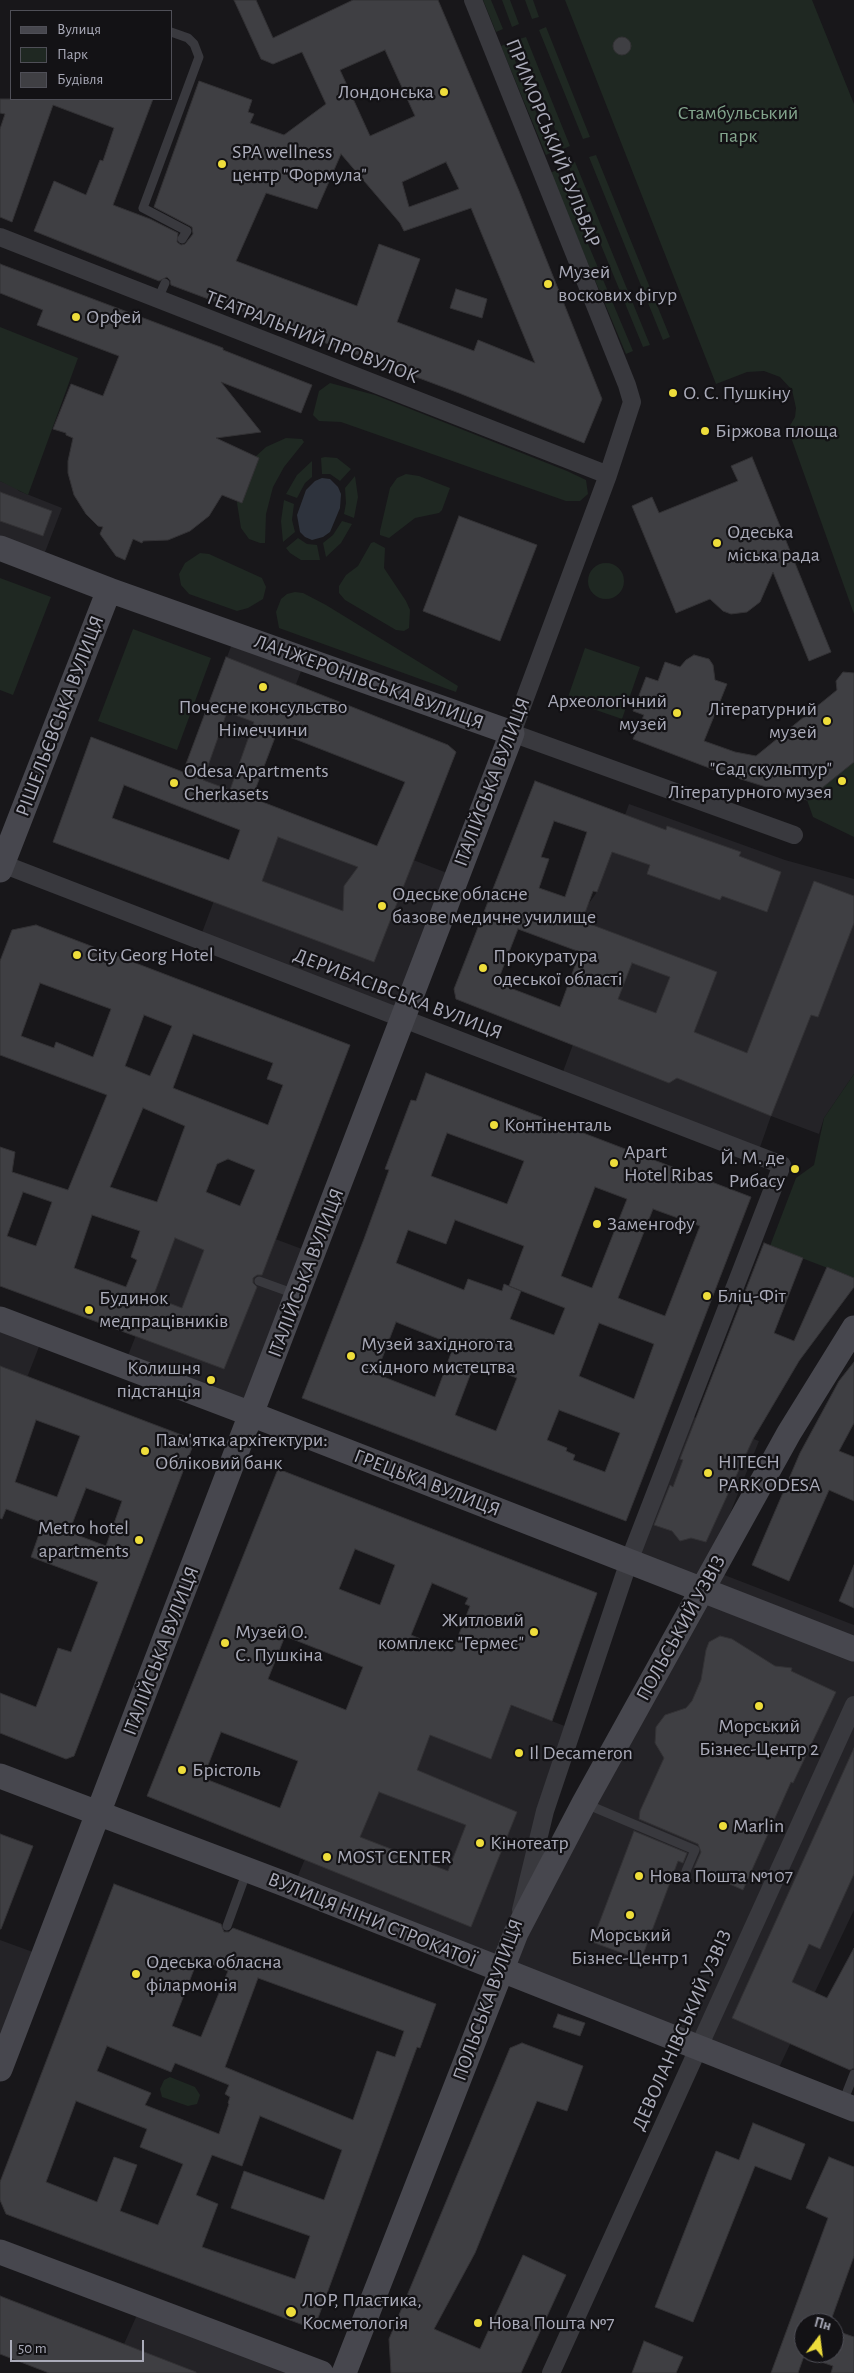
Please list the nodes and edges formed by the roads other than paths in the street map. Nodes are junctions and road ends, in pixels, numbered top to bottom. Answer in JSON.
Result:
{"nodes":[{"id":1,"x":473,"y":0,"type":"edge"},
{"id":2,"x":172,"y":32,"type":"edge"},
{"id":3,"x":0,"y":237,"type":"edge"},
{"id":4,"x":182,"y":239,"type":"dead end"},
{"id":5,"x":165,"y":283,"type":"dead end"},
{"id":6,"x":158,"y":299,"type":"junction"},
{"id":7,"x":608,"y":476,"type":"junction"},
{"id":8,"x":0,"y":548,"type":"edge"},
{"id":9,"x":109,"y":590,"type":"junction"},
{"id":10,"x":512,"y":733,"type":"junction"},
{"id":11,"x":794,"y":835,"type":"dead end"},
{"id":12,"x":1,"y":865,"type":"edge"},
{"id":13,"x":402,"y":1018,"type":"junction"},
{"id":14,"x":782,"y":1165,"type":"joint"},
{"id":15,"x":259,"y":1281,"type":"dead end"},
{"id":16,"x":298,"y":1295,"type":"junction"},
{"id":17,"x":0,"y":1319,"type":"edge"},
{"id":18,"x":854,"y":1328,"type":"edge"},
{"id":19,"x":251,"y":1414,"type":"junction"},
{"id":20,"x":629,"y":1562,"type":"junction"},
{"id":21,"x":854,"y":1649,"type":"edge"},
{"id":22,"x":854,"y":1705,"type":"edge"},
{"id":23,"x":0,"y":1776,"type":"edge"},
{"id":24,"x":584,"y":1803,"type":"junction"},
{"id":25,"x":97,"y":1813,"type":"junction"},
{"id":26,"x":248,"y":1871,"type":"junction"},
{"id":27,"x":686,"y":1871,"type":"dead end"},
{"id":28,"x":228,"y":1926,"type":"dead end"},
{"id":29,"x":516,"y":1933,"type":"junction"},
{"id":30,"x":500,"y":1971,"type":"junction"},
{"id":31,"x":0,"y":2069,"type":"edge"},
{"id":32,"x":854,"y":2074,"type":"edge"},
{"id":33,"x":848,"y":2107,"type":"edge"},
{"id":34,"x":0,"y":2252,"type":"edge"},
{"id":35,"x":321,"y":2373,"type":"edge"},
{"id":36,"x":344,"y":2373,"type":"edge"},
{"id":37,"x":551,"y":2373,"type":"edge"}],
"edges":[{"from":1,"to":7,"type":"street","name":"ПРИМОРСЬКИЙ БУЛЬВАР"},
{"from":2,"to":4,"type":"lane"},
{"from":3,"to":6,"type":"street","name":"ТЕАТРАЛЬНИЙ ПРОВУЛОК"},
{"from":5,"to":6,"type":"lane"},
{"from":6,"to":7,"type":"street","name":"ТЕАТРАЛЬНИЙ ПРОВУЛОК"},
{"from":7,"to":10,"type":"street","name":"ІТАЛІЙСЬКА ВУЛИЦЯ"},
{"from":8,"to":9,"type":"street","name":"ЛАНЖЕРОНІВСЬКА ВУЛИЦЯ"},
{"from":9,"to":10,"type":"street","name":"ЛАНЖЕРОНІВСЬКА ВУЛИЦЯ"},
{"from":9,"to":12,"type":"street","name":"РІШЕЛЬЄВСЬКА ВУЛИЦЯ"},
{"from":10,"to":11,"type":"street","name":"ЛАНЖЕРОНІВСЬКА ВУЛИЦЯ"},
{"from":10,"to":13,"type":"street","name":"ІТАЛІЙСЬКА ВУЛИЦЯ"},
{"from":12,"to":13,"type":"street","name":"ДЕРИБАСІВСЬКА ВУЛИЦЯ"},
{"from":13,"to":14,"type":"street","name":"ДЕРИБАСІВСЬКА ВУЛИЦЯ"},
{"from":13,"to":16,"type":"street","name":"ІТАЛІЙСЬКА ВУЛИЦЯ"},
{"from":14,"to":20,"type":"street","name":"ПОЛЬСЬКА ВУЛИЦЯ"},
{"from":15,"to":16,"type":"lane"},
{"from":16,"to":19,"type":"street","name":"ІТАЛІЙСЬКА ВУЛИЦЯ"},
{"from":17,"to":19,"type":"street","name":"ГРЕЦЬКА ВУЛИЦЯ"},
{"from":18,"to":24,"type":"street","name":"ПОЛЬСЬКИЙ УЗВІЗ"},
{"from":19,"to":20,"type":"street","name":"ГРЕЦЬКА ВУЛИЦЯ"},
{"from":19,"to":25,"type":"street","name":"ІТАЛІЙСЬКА ВУЛИЦЯ"},
{"from":20,"to":21,"type":"street","name":"ГРЕЦЬКА ВУЛИЦЯ"},
{"from":20,"to":29,"type":"street","name":"ПОЛЬСЬКА ВУЛИЦЯ"},
{"from":22,"to":37,"type":"street","name":"ДЕВОЛАНІВСЬКИЙ УЗВІЗ"},
{"from":23,"to":25,"type":"street","name":"ВУЛИЦЯ НІНИ СТРОКАТОЇ"},
{"from":24,"to":27,"type":"lane"},
{"from":24,"to":29,"type":"street","name":"ПОЛЬСЬКИЙ УЗВІЗ"},
{"from":25,"to":26,"type":"street","name":"ВУЛИЦЯ НІНИ СТРОКАТОЇ"},
{"from":25,"to":31,"type":"street","name":"ІТАЛІЙСЬКА ВУЛИЦЯ"},
{"from":26,"to":28,"type":"lane"},
{"from":26,"to":30,"type":"street","name":"ВУЛИЦЯ НІНИ СТРОКАТОЇ"},
{"from":29,"to":30,"type":"street","name":"ПОЛЬСЬКА ВУЛИЦЯ"},
{"from":30,"to":33,"type":"street","name":"ВУЛИЦЯ НІНИ СТРОКАТОЇ"},
{"from":30,"to":36,"type":"street","name":"ПОЛЬСЬКА ВУЛИЦЯ"},
{"from":32,"to":33,"type":"lane"},
{"from":34,"to":35,"type":"street"}]}
